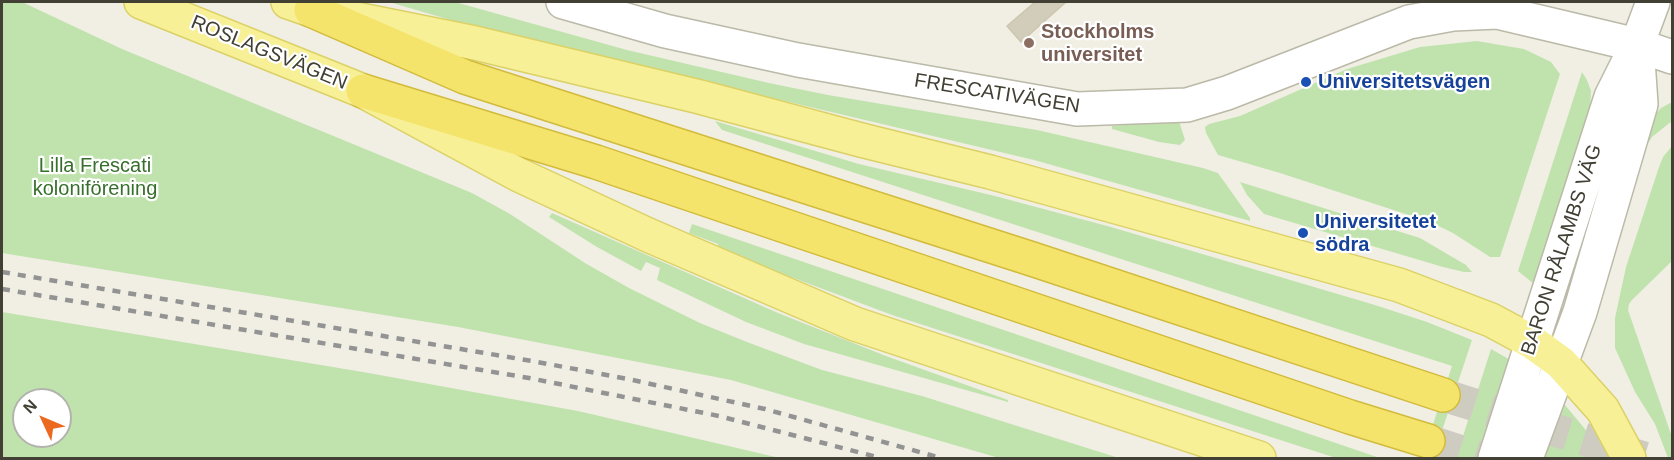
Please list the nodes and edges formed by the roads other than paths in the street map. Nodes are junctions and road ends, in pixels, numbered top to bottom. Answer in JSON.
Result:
{"nodes":[{"id":1,"x":141,"y":2,"type":"edge"},
{"id":2,"x":563,"y":2,"type":"edge"},
{"id":3,"x":1653,"y":2,"type":"edge"},
{"id":4,"x":299,"y":6,"type":"edge"},
{"id":5,"x":1406,"y":12,"type":"edge"},
{"id":6,"x":1637,"y":45,"type":"junction"},
{"id":7,"x":1672,"y":57,"type":"edge"},
{"id":8,"x":363,"y":90,"type":"junction"},
{"id":9,"x":1532,"y":342,"type":"junction"},
{"id":10,"x":1560,"y":363,"type":"junction"},
{"id":11,"x":1443,"y":395,"type":"tunnel mouth"},
{"id":12,"x":1428,"y":441,"type":"tunnel mouth"},
{"id":13,"x":1258,"y":459,"type":"edge"},
{"id":14,"x":1495,"y":459,"type":"edge"},
{"id":15,"x":1526,"y":459,"type":"edge"},
{"id":16,"x":1629,"y":459,"type":"edge"}],
"edges":[{"from":1,"to":8,"type":"main road","name":"ROSLAGSVÄGEN"},
{"from":2,"to":5,"type":"street","name":"FRESCATIVÄGEN"},
{"from":3,"to":6,"type":"street"},
{"from":4,"to":9,"type":"main road"},
{"from":4,"to":11,"type":"highway"},
{"from":5,"to":6,"type":"street","name":"FRESCATIVÄGEN"},
{"from":6,"to":7,"type":"street"},
{"from":6,"to":9,"type":"street","name":"BARON RÅLAMBS VÄG"},
{"from":6,"to":10,"type":"street","name":"BARON RÅLAMBS VÄG"},
{"from":8,"to":12,"type":"highway"},
{"from":8,"to":13,"type":"main road","name":"ROSLAGSVÄGEN"},
{"from":9,"to":10,"type":"main road"},
{"from":9,"to":14,"type":"street","name":"BARON RÅLAMBS VÄG"},
{"from":10,"to":15,"type":"street","name":"BARON RÅLAMBS VÄG"},
{"from":10,"to":16,"type":"main road"}]}
